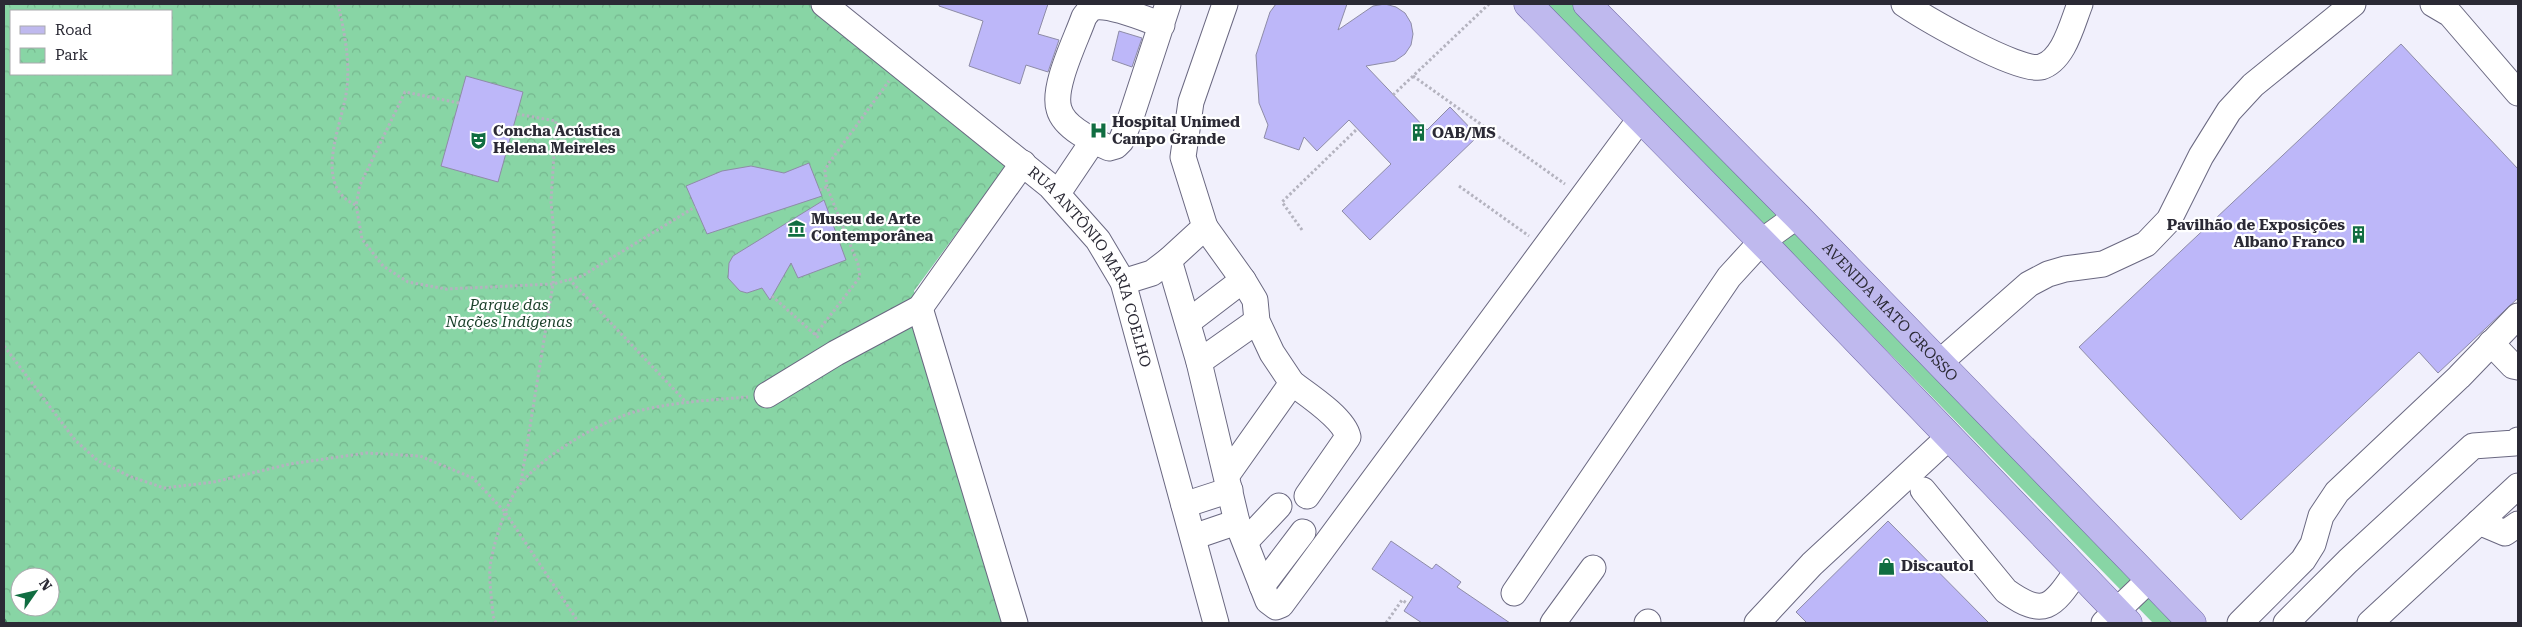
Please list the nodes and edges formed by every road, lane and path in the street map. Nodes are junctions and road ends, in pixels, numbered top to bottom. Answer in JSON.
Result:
{"nodes":[{"id":1,"x":338,"y":4,"type":"edge"},
{"id":2,"x":824,"y":4,"type":"edge"},
{"id":3,"x":1225,"y":4,"type":"edge"},
{"id":4,"x":1489,"y":4,"type":"edge"},
{"id":5,"x":1528,"y":4,"type":"edge"},
{"id":6,"x":1587,"y":4,"type":"edge"},
{"id":7,"x":1904,"y":4,"type":"edge"},
{"id":8,"x":2080,"y":4,"type":"edge"},
{"id":9,"x":2353,"y":4,"type":"edge"},
{"id":10,"x":2433,"y":4,"type":"edge"},
{"id":11,"x":1114,"y":7,"type":"edge"},
{"id":12,"x":1165,"y":14,"type":"edge"},
{"id":13,"x":900,"y":66,"type":"junction"},
{"id":14,"x":1413,"y":76,"type":"junction"},
{"id":15,"x":2518,"y":93,"type":"edge"},
{"id":16,"x":1393,"y":95,"type":"dead end"},
{"id":17,"x":459,"y":103,"type":"dead end"},
{"id":18,"x":517,"y":114,"type":"dead end"},
{"id":19,"x":1640,"y":119,"type":"junction"},
{"id":20,"x":1358,"y":130,"type":"dead end"},
{"id":21,"x":1085,"y":136,"type":"junction"},
{"id":22,"x":1023,"y":164,"type":"junction"},
{"id":23,"x":1459,"y":186,"type":"dead end"},
{"id":24,"x":827,"y":187,"type":"junction"},
{"id":25,"x":1054,"y":189,"type":"junction"},
{"id":26,"x":820,"y":190,"type":"dead end"},
{"id":27,"x":1582,"y":196,"type":"junction"},
{"id":28,"x":356,"y":205,"type":"junction"},
{"id":29,"x":695,"y":207,"type":"dead end"},
{"id":30,"x":1796,"y":216,"type":"junction"},
{"id":31,"x":1205,"y":227,"type":"junction"},
{"id":32,"x":1302,"y":230,"type":"dead end"},
{"id":33,"x":1761,"y":242,"type":"junction"},
{"id":34,"x":1546,"y":248,"type":"junction"},
{"id":35,"x":1170,"y":260,"type":"junction"},
{"id":36,"x":569,"y":279,"type":"junction"},
{"id":37,"x":1243,"y":280,"type":"junction"},
{"id":38,"x":1123,"y":282,"type":"junction"},
{"id":39,"x":553,"y":284,"type":"junction"},
{"id":40,"x":772,"y":296,"type":"dead end"},
{"id":41,"x":920,"y":308,"type":"junction"},
{"id":42,"x":2518,"y":316,"type":"edge"},
{"id":43,"x":1188,"y":322,"type":"junction"},
{"id":44,"x":1258,"y":322,"type":"junction"},
{"id":45,"x":815,"y":335,"type":"junction"},
{"id":46,"x":2491,"y":343,"type":"junction"},
{"id":47,"x":4,"y":346,"type":"edge"},
{"id":48,"x":836,"y":353,"type":"junction"},
{"id":49,"x":1199,"y":362,"type":"junction"},
{"id":50,"x":1939,"y":363,"type":"junction"},
{"id":51,"x":2518,"y":367,"type":"edge"},
{"id":52,"x":1292,"y":383,"type":"junction"},
{"id":53,"x":767,"y":395,"type":"joint"},
{"id":54,"x":686,"y":402,"type":"junction"},
{"id":55,"x":1949,"y":437,"type":"junction"},
{"id":56,"x":2518,"y":440,"type":"edge"},
{"id":57,"x":521,"y":482,"type":"junction"},
{"id":58,"x":1229,"y":482,"type":"junction"},
{"id":59,"x":2518,"y":486,"type":"edge"},
{"id":60,"x":1923,"y":490,"type":"dead end"},
{"id":61,"x":1307,"y":496,"type":"dead end"},
{"id":62,"x":1184,"y":504,"type":"junction"},
{"id":63,"x":1279,"y":506,"type":"dead end"},
{"id":64,"x":505,"y":512,"type":"junction"},
{"id":65,"x":2479,"y":522,"type":"junction"},
{"id":66,"x":2512,"y":528,"type":"edge"},
{"id":67,"x":1242,"y":531,"type":"junction"},
{"id":68,"x":1303,"y":532,"type":"dead end"},
{"id":69,"x":1193,"y":537,"type":"junction"},
{"id":70,"x":1592,"y":568,"type":"dead end"},
{"id":71,"x":2077,"y":571,"type":"junction"},
{"id":72,"x":2149,"y":580,"type":"junction"},
{"id":73,"x":1262,"y":586,"type":"junction"},
{"id":74,"x":1514,"y":593,"type":"dead end"},
{"id":75,"x":1408,"y":604,"type":"dead end"},
{"id":76,"x":2116,"y":619,"type":"edge"},
{"id":77,"x":496,"y":623,"type":"edge"},
{"id":78,"x":579,"y":623,"type":"edge"},
{"id":79,"x":1015,"y":623,"type":"edge"},
{"id":80,"x":1216,"y":623,"type":"edge"},
{"id":81,"x":1386,"y":623,"type":"edge"},
{"id":82,"x":1553,"y":623,"type":"edge"},
{"id":83,"x":1757,"y":623,"type":"edge"},
{"id":84,"x":2192,"y":623,"type":"edge"},
{"id":85,"x":2240,"y":623,"type":"edge"},
{"id":86,"x":2286,"y":623,"type":"edge"},
{"id":87,"x":2370,"y":623,"type":"edge"}],
"edges":[{"from":1,"to":28,"type":"path"},
{"from":2,"to":13,"type":"street","name":"RUA ANTÔNIO MARIA COELHO"},
{"from":3,"to":31,"type":"street"},
{"from":4,"to":14,"type":"path"},
{"from":5,"to":19,"type":"main road"},
{"from":6,"to":30,"type":"main road","name":"AVENIDA MATO GROSSO"},
{"from":7,"to":8,"type":"street"},
{"from":9,"to":50,"type":"street"},
{"from":10,"to":15,"type":"street"},
{"from":11,"to":12,"type":"street"},
{"from":11,"to":21,"type":"street"},
{"from":12,"to":21,"type":"street"},
{"from":13,"to":22,"type":"street","name":"RUA ANTÔNIO MARIA COELHO"},
{"from":13,"to":24,"type":"path"},
{"from":14,"to":16,"type":"path"},
{"from":14,"to":27,"type":"path"},
{"from":17,"to":28,"type":"path"},
{"from":18,"to":39,"type":"path"},
{"from":19,"to":27,"type":"street"},
{"from":19,"to":33,"type":"main road"},
{"from":20,"to":32,"type":"path"},
{"from":21,"to":25,"type":"street"},
{"from":22,"to":25,"type":"street","name":"RUA ANTÔNIO MARIA COELHO"},
{"from":22,"to":41,"type":"street"},
{"from":23,"to":34,"type":"path"},
{"from":24,"to":26,"type":"path"},
{"from":24,"to":45,"type":"path"},
{"from":25,"to":38,"type":"street","name":"RUA ANTÔNIO MARIA COELHO"},
{"from":27,"to":34,"type":"street"},
{"from":28,"to":39,"type":"path"},
{"from":29,"to":36,"type":"path"},
{"from":30,"to":33,"type":"street"},
{"from":30,"to":50,"type":"main road","name":"AVENIDA MATO GROSSO"},
{"from":31,"to":35,"type":"street"},
{"from":31,"to":37,"type":"street"},
{"from":33,"to":55,"type":"main road"},
{"from":33,"to":74,"type":"street"},
{"from":34,"to":73,"type":"street"},
{"from":35,"to":38,"type":"street"},
{"from":35,"to":43,"type":"street"},
{"from":36,"to":39,"type":"path"},
{"from":36,"to":54,"type":"path"},
{"from":37,"to":43,"type":"street"},
{"from":37,"to":44,"type":"street"},
{"from":38,"to":62,"type":"street","name":"RUA ANTÔNIO MARIA COELHO"},
{"from":39,"to":57,"type":"path"},
{"from":40,"to":45,"type":"path"},
{"from":41,"to":48,"type":"street"},
{"from":41,"to":79,"type":"street"},
{"from":42,"to":46,"type":"street"},
{"from":43,"to":49,"type":"street"},
{"from":44,"to":49,"type":"street"},
{"from":44,"to":52,"type":"street"},
{"from":45,"to":48,"type":"path"},
{"from":46,"to":51,"type":"street"},
{"from":46,"to":85,"type":"street"},
{"from":47,"to":64,"type":"path"},
{"from":48,"to":53,"type":"street"},
{"from":49,"to":58,"type":"street"},
{"from":50,"to":72,"type":"main road","name":"AVENIDA MATO GROSSO"},
{"from":52,"to":58,"type":"street"},
{"from":52,"to":61,"type":"street"},
{"from":53,"to":54,"type":"path"},
{"from":54,"to":57,"type":"path"},
{"from":55,"to":71,"type":"main road"},
{"from":55,"to":83,"type":"street"},
{"from":56,"to":86,"type":"street"},
{"from":57,"to":64,"type":"path"},
{"from":58,"to":62,"type":"street"},
{"from":58,"to":67,"type":"street"},
{"from":59,"to":65,"type":"street"},
{"from":60,"to":71,"type":"street"},
{"from":62,"to":69,"type":"street","name":"RUA ANTÔNIO MARIA COELHO"},
{"from":63,"to":67,"type":"street"},
{"from":64,"to":77,"type":"path"},
{"from":64,"to":78,"type":"path"},
{"from":65,"to":66,"type":"street"},
{"from":65,"to":87,"type":"street"},
{"from":67,"to":69,"type":"street"},
{"from":67,"to":73,"type":"street"},
{"from":68,"to":73,"type":"street"},
{"from":69,"to":80,"type":"street","name":"RUA ANTÔNIO MARIA COELHO"},
{"from":70,"to":82,"type":"street"},
{"from":71,"to":76,"type":"main road"},
{"from":72,"to":76,"type":"street"},
{"from":72,"to":84,"type":"main road","name":"AVENIDA MATO GROSSO"},
{"from":75,"to":81,"type":"path"}]}
